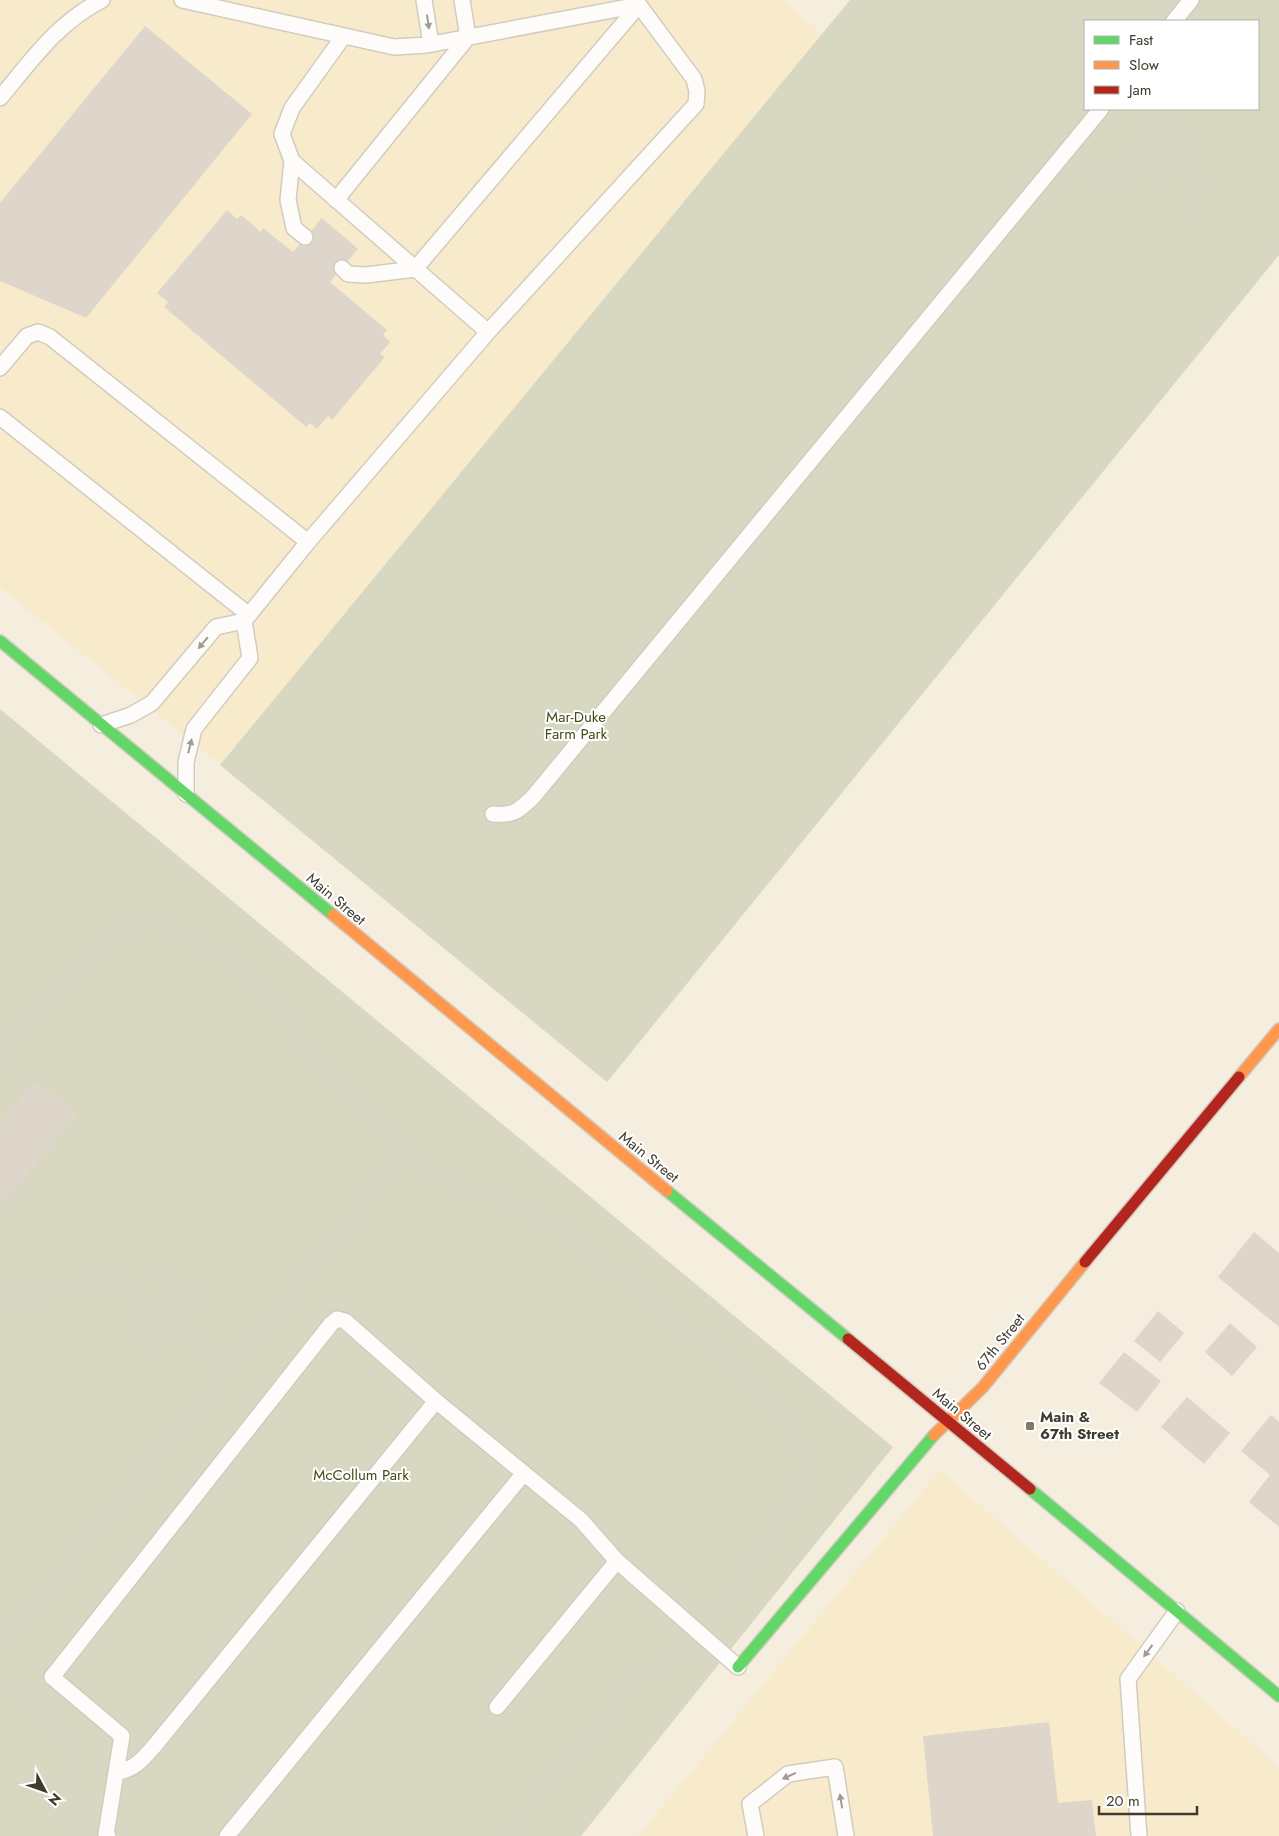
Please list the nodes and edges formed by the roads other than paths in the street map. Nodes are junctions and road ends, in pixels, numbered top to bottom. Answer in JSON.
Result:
{"nodes":[{"id":1,"x":102,"y":0,"type":"edge"},
{"id":2,"x":182,"y":0,"type":"edge"},
{"id":3,"x":424,"y":0,"type":"edge"},
{"id":4,"x":462,"y":0,"type":"edge"},
{"id":5,"x":1191,"y":0,"type":"edge"},
{"id":6,"x":639,"y":5,"type":"junction"},
{"id":7,"x":1175,"y":20,"type":"edge"},
{"id":8,"x":343,"y":37,"type":"junction"},
{"id":9,"x":468,"y":37,"type":"junction"},
{"id":10,"x":431,"y":44,"type":"junction"},
{"id":11,"x":0,"y":98,"type":"edge"},
{"id":12,"x":1100,"y":110,"type":"edge"},
{"id":13,"x":292,"y":161,"type":"junction"},
{"id":14,"x":336,"y":200,"type":"junction"},
{"id":15,"x":305,"y":237,"type":"dead end"},
{"id":16,"x":342,"y":268,"type":"dead end"},
{"id":17,"x":415,"y":269,"type":"junction"},
{"id":18,"x":488,"y":332,"type":"junction"},
{"id":19,"x":0,"y":368,"type":"edge"},
{"id":20,"x":0,"y":417,"type":"edge"},
{"id":21,"x":308,"y":542,"type":"junction"},
{"id":22,"x":246,"y":618,"type":"junction"},
{"id":23,"x":0,"y":641,"type":"edge"},
{"id":24,"x":101,"y":725,"type":"junction"},
{"id":25,"x":186,"y":794,"type":"junction"},
{"id":26,"x":493,"y":814,"type":"dead end"},
{"id":27,"x":1279,"y":1029,"type":"edge"},
{"id":28,"x":436,"y":1401,"type":"junction"},
{"id":29,"x":948,"y":1420,"type":"junction"},
{"id":30,"x":524,"y":1473,"type":"junction"},
{"id":31,"x":617,"y":1561,"type":"junction"},
{"id":32,"x":1177,"y":1611,"type":"junction"},
{"id":33,"x":738,"y":1667,"type":"joint"},
{"id":34,"x":1279,"y":1696,"type":"edge"},
{"id":35,"x":497,"y":1707,"type":"dead end"},
{"id":36,"x":116,"y":1773,"type":"junction"},
{"id":37,"x":108,"y":1836,"type":"edge"},
{"id":38,"x":227,"y":1836,"type":"edge"},
{"id":39,"x":756,"y":1836,"type":"edge"},
{"id":40,"x":846,"y":1836,"type":"edge"},
{"id":41,"x":1139,"y":1836,"type":"edge"}],
"edges":[{"from":1,"to":11,"type":"lane"},
{"from":2,"to":8,"type":"lane"},
{"from":3,"to":10,"type":"lane","one_way":true},
{"from":4,"to":9,"type":"lane"},
{"from":5,"to":7,"type":"lane"},
{"from":6,"to":9,"type":"lane"},
{"from":6,"to":17,"type":"lane"},
{"from":6,"to":18,"type":"lane"},
{"from":8,"to":10,"type":"lane"},
{"from":8,"to":13,"type":"lane"},
{"from":9,"to":10,"type":"lane"},
{"from":9,"to":14,"type":"lane"},
{"from":12,"to":26,"type":"lane"},
{"from":13,"to":14,"type":"lane"},
{"from":13,"to":15,"type":"lane"},
{"from":14,"to":17,"type":"lane"},
{"from":16,"to":17,"type":"lane"},
{"from":17,"to":18,"type":"lane"},
{"from":18,"to":21,"type":"lane"},
{"from":19,"to":21,"type":"lane"},
{"from":20,"to":22,"type":"lane"},
{"from":21,"to":22,"type":"lane"},
{"from":22,"to":24,"type":"lane","one_way":true},
{"from":25,"to":22,"type":"lane","one_way":true},
{"from":23,"to":24,"type":"main road","name":"Main Street"},
{"from":24,"to":25,"type":"main road","name":"Main Street"},
{"from":25,"to":29,"type":"main road","name":"Main Street"},
{"from":27,"to":29,"type":"main road","name":"67th Street"},
{"from":28,"to":30,"type":"lane"},
{"from":28,"to":36,"type":"lane"},
{"from":28,"to":36,"type":"lane"},
{"from":29,"to":32,"type":"main road","name":"Main Street"},
{"from":29,"to":33,"type":"main road","name":"67th Street"},
{"from":30,"to":31,"type":"lane"},
{"from":30,"to":38,"type":"lane"},
{"from":31,"to":33,"type":"lane"},
{"from":31,"to":35,"type":"lane"},
{"from":32,"to":34,"type":"main road","name":"Main Street"},
{"from":32,"to":41,"type":"lane","one_way":true},
{"from":36,"to":37,"type":"lane"},
{"from":40,"to":39,"type":"lane","one_way":true}]}
